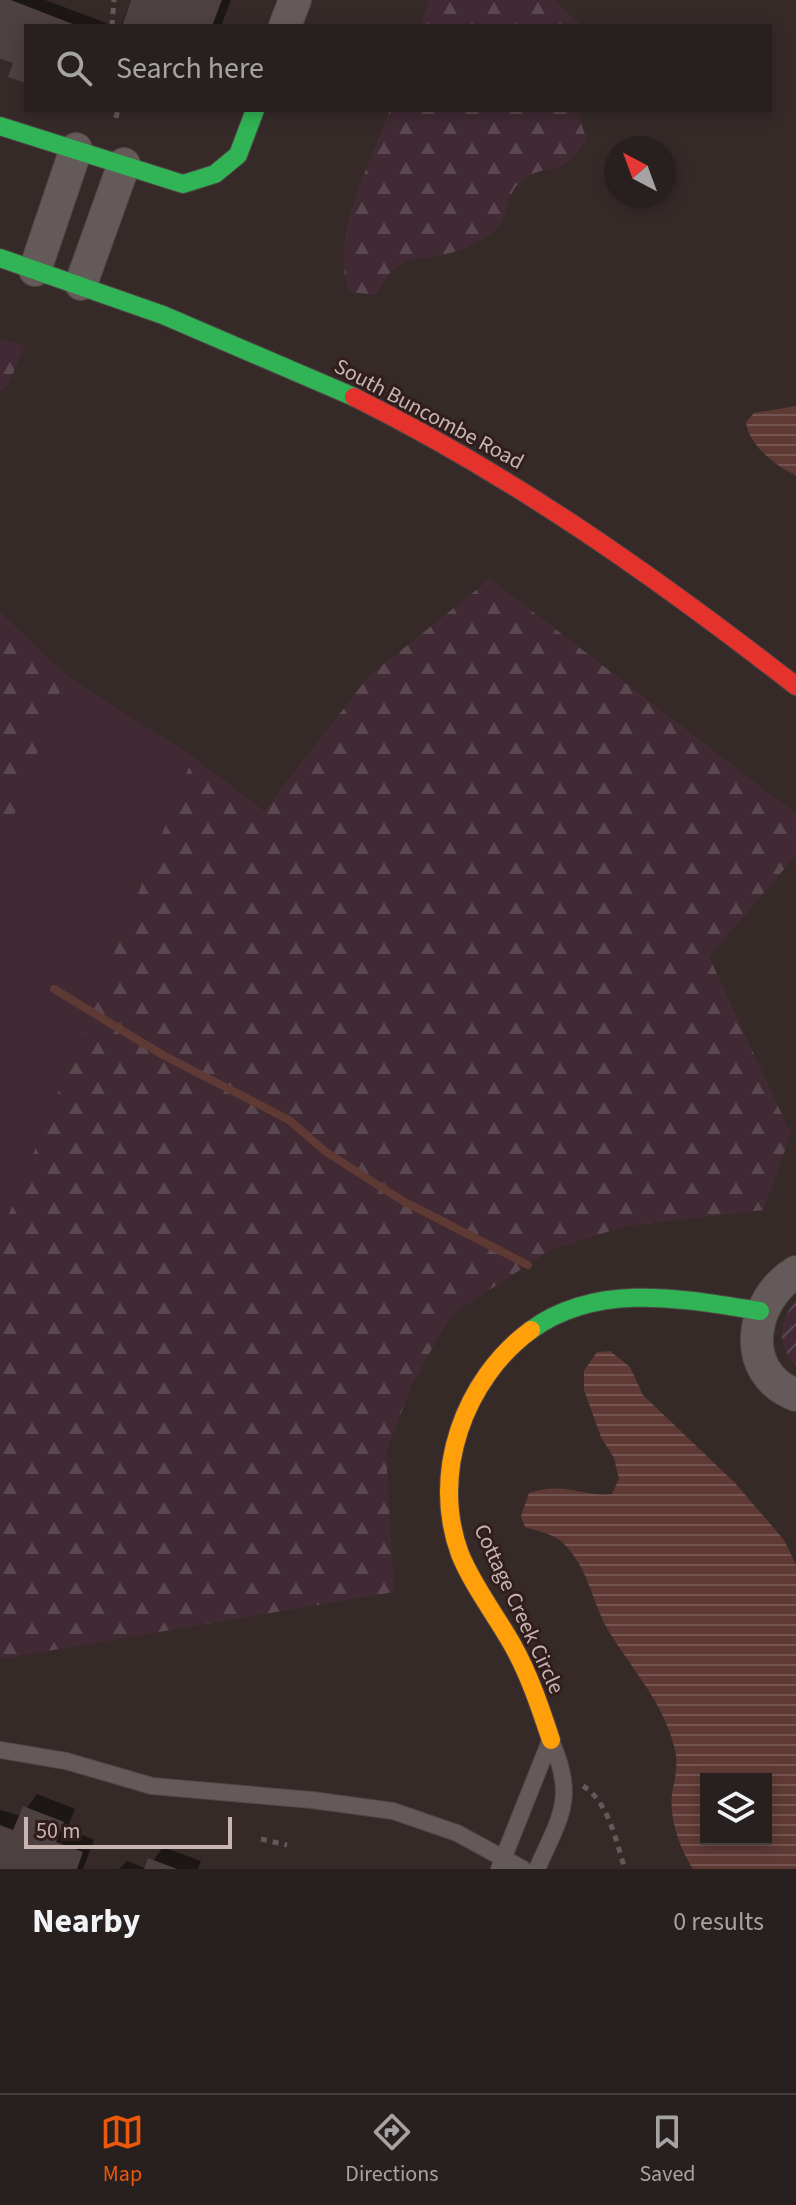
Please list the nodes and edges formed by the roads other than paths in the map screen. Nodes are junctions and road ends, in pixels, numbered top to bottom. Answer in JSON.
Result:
{"nodes":[{"id":1,"x":295,"y":0,"type":"edge"},
{"id":2,"x":286,"y":24,"type":"edge"},
{"id":3,"x":254,"y":112,"type":"edge"},
{"id":4,"x":0,"y":126,"type":"edge"},
{"id":5,"x":76,"y":149,"type":"junction"},
{"id":6,"x":124,"y":164,"type":"junction"},
{"id":7,"x":0,"y":258,"type":"edge"},
{"id":8,"x":35,"y":270,"type":"junction"},
{"id":9,"x":81,"y":284,"type":"junction"},
{"id":10,"x":796,"y":686,"type":"edge"},
{"id":11,"x":796,"y":1272,"type":"edge"},
{"id":12,"x":760,"y":1311,"type":"junction"},
{"id":13,"x":796,"y":1395,"type":"edge"},
{"id":14,"x":551,"y":1740,"type":"junction"},
{"id":15,"x":0,"y":1750,"type":"edge"},
{"id":16,"x":501,"y":1864,"type":"edge"},
{"id":17,"x":523,"y":1869,"type":"edge"},
{"id":18,"x":537,"y":1869,"type":"edge"}],
"edges":[{"from":1,"to":2,"type":"street"},
{"from":3,"to":6,"type":"street"},
{"from":4,"to":5,"type":"street"},
{"from":5,"to":6,"type":"street"},
{"from":5,"to":8,"type":"street"},
{"from":6,"to":9,"type":"street"},
{"from":7,"to":8,"type":"street","name":"South Buncombe Road"},
{"from":8,"to":9,"type":"street","name":"South Buncombe Road"},
{"from":9,"to":10,"type":"street","name":"South Buncombe Road"},
{"from":11,"to":12,"type":"street"},
{"from":12,"to":13,"type":"street"},
{"from":12,"to":14,"type":"street","name":"Cottage Creek Circle"},
{"from":14,"to":16,"type":"lane"},
{"from":14,"to":18,"type":"lane"},
{"from":15,"to":16,"type":"lane"},
{"from":16,"to":17,"type":"lane"}]}
